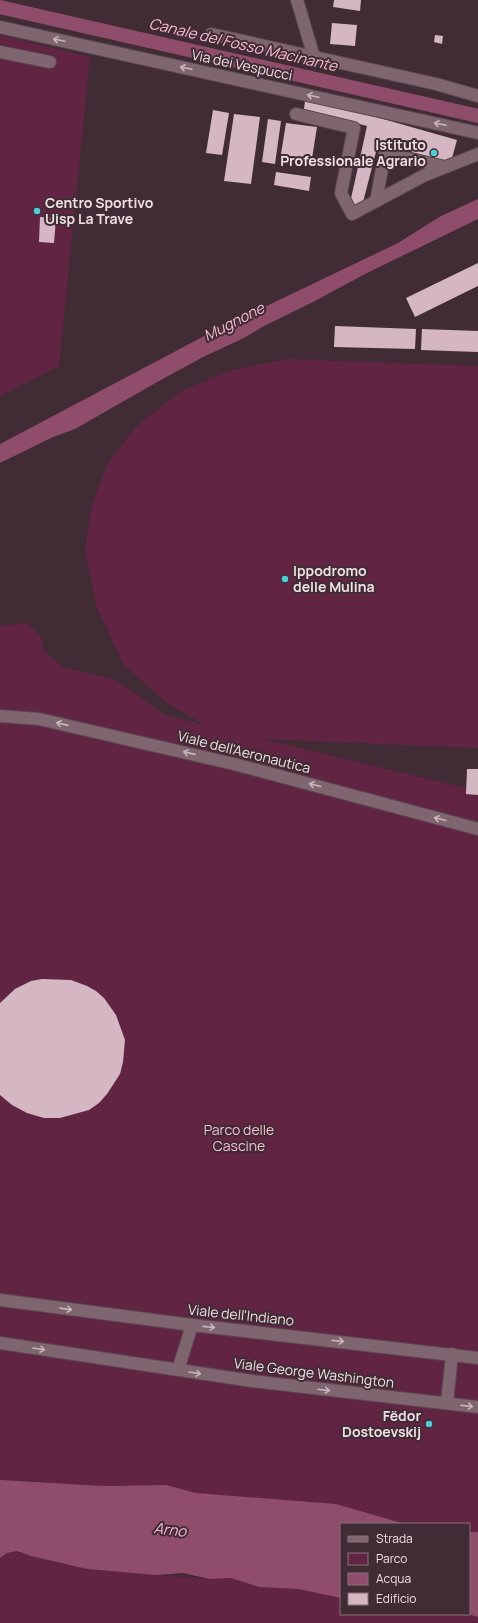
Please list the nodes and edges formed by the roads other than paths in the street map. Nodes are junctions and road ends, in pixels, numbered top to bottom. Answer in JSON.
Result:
{"nodes":[{"id":1,"x":297,"y":0,"type":"edge"},
{"id":2,"x":0,"y":27,"type":"edge"},
{"id":3,"x":211,"y":34,"type":"dead end"},
{"id":4,"x":0,"y":52,"type":"edge"},
{"id":5,"x":314,"y":57,"type":"junction"},
{"id":6,"x":50,"y":62,"type":"dead end"},
{"id":7,"x":478,"y":96,"type":"edge"},
{"id":8,"x":296,"y":114,"type":"dead end"},
{"id":9,"x":478,"y":133,"type":"edge"},
{"id":10,"x":478,"y":154,"type":"edge"},
{"id":11,"x":445,"y":167,"type":"junction"},
{"id":12,"x":376,"y":201,"type":"junction"},
{"id":13,"x":0,"y":716,"type":"edge"},
{"id":14,"x":478,"y":829,"type":"edge"},
{"id":15,"x":0,"y":1300,"type":"edge"},
{"id":16,"x":192,"y":1325,"type":"junction"},
{"id":17,"x":0,"y":1343,"type":"edge"},
{"id":18,"x":452,"y":1354,"type":"junction"},
{"id":19,"x":478,"y":1358,"type":"edge"},
{"id":20,"x":178,"y":1370,"type":"junction"},
{"id":21,"x":447,"y":1404,"type":"junction"},
{"id":22,"x":478,"y":1407,"type":"edge"}],
"edges":[{"from":1,"to":5,"type":"street"},
{"from":9,"to":2,"type":"street","name":"Via dei Vespucci","one_way":true},
{"from":3,"to":5,"type":"street","name":"Via dei Vespucci"},
{"from":4,"to":6,"type":"street"},
{"from":5,"to":7,"type":"street","name":"Via dei Vespucci"},
{"from":8,"to":12,"type":"street"},
{"from":10,"to":11,"type":"street"},
{"from":11,"to":12,"type":"street"},
{"from":11,"to":12,"type":"street"},
{"from":14,"to":13,"type":"street","name":"Viale dell'Aeronautica","one_way":true},
{"from":15,"to":16,"type":"street","name":"Viale dell'Indiano","one_way":true},
{"from":16,"to":18,"type":"street","name":"Viale dell'Indiano","one_way":true},
{"from":16,"to":20,"type":"street"},
{"from":17,"to":20,"type":"street","name":"Viale George Washington","one_way":true},
{"from":18,"to":19,"type":"street","name":"Viale dell'Indiano"},
{"from":18,"to":21,"type":"street"},
{"from":20,"to":21,"type":"street","name":"Viale George Washington","one_way":true},
{"from":21,"to":22,"type":"street","name":"Viale George Washington","one_way":true}]}
